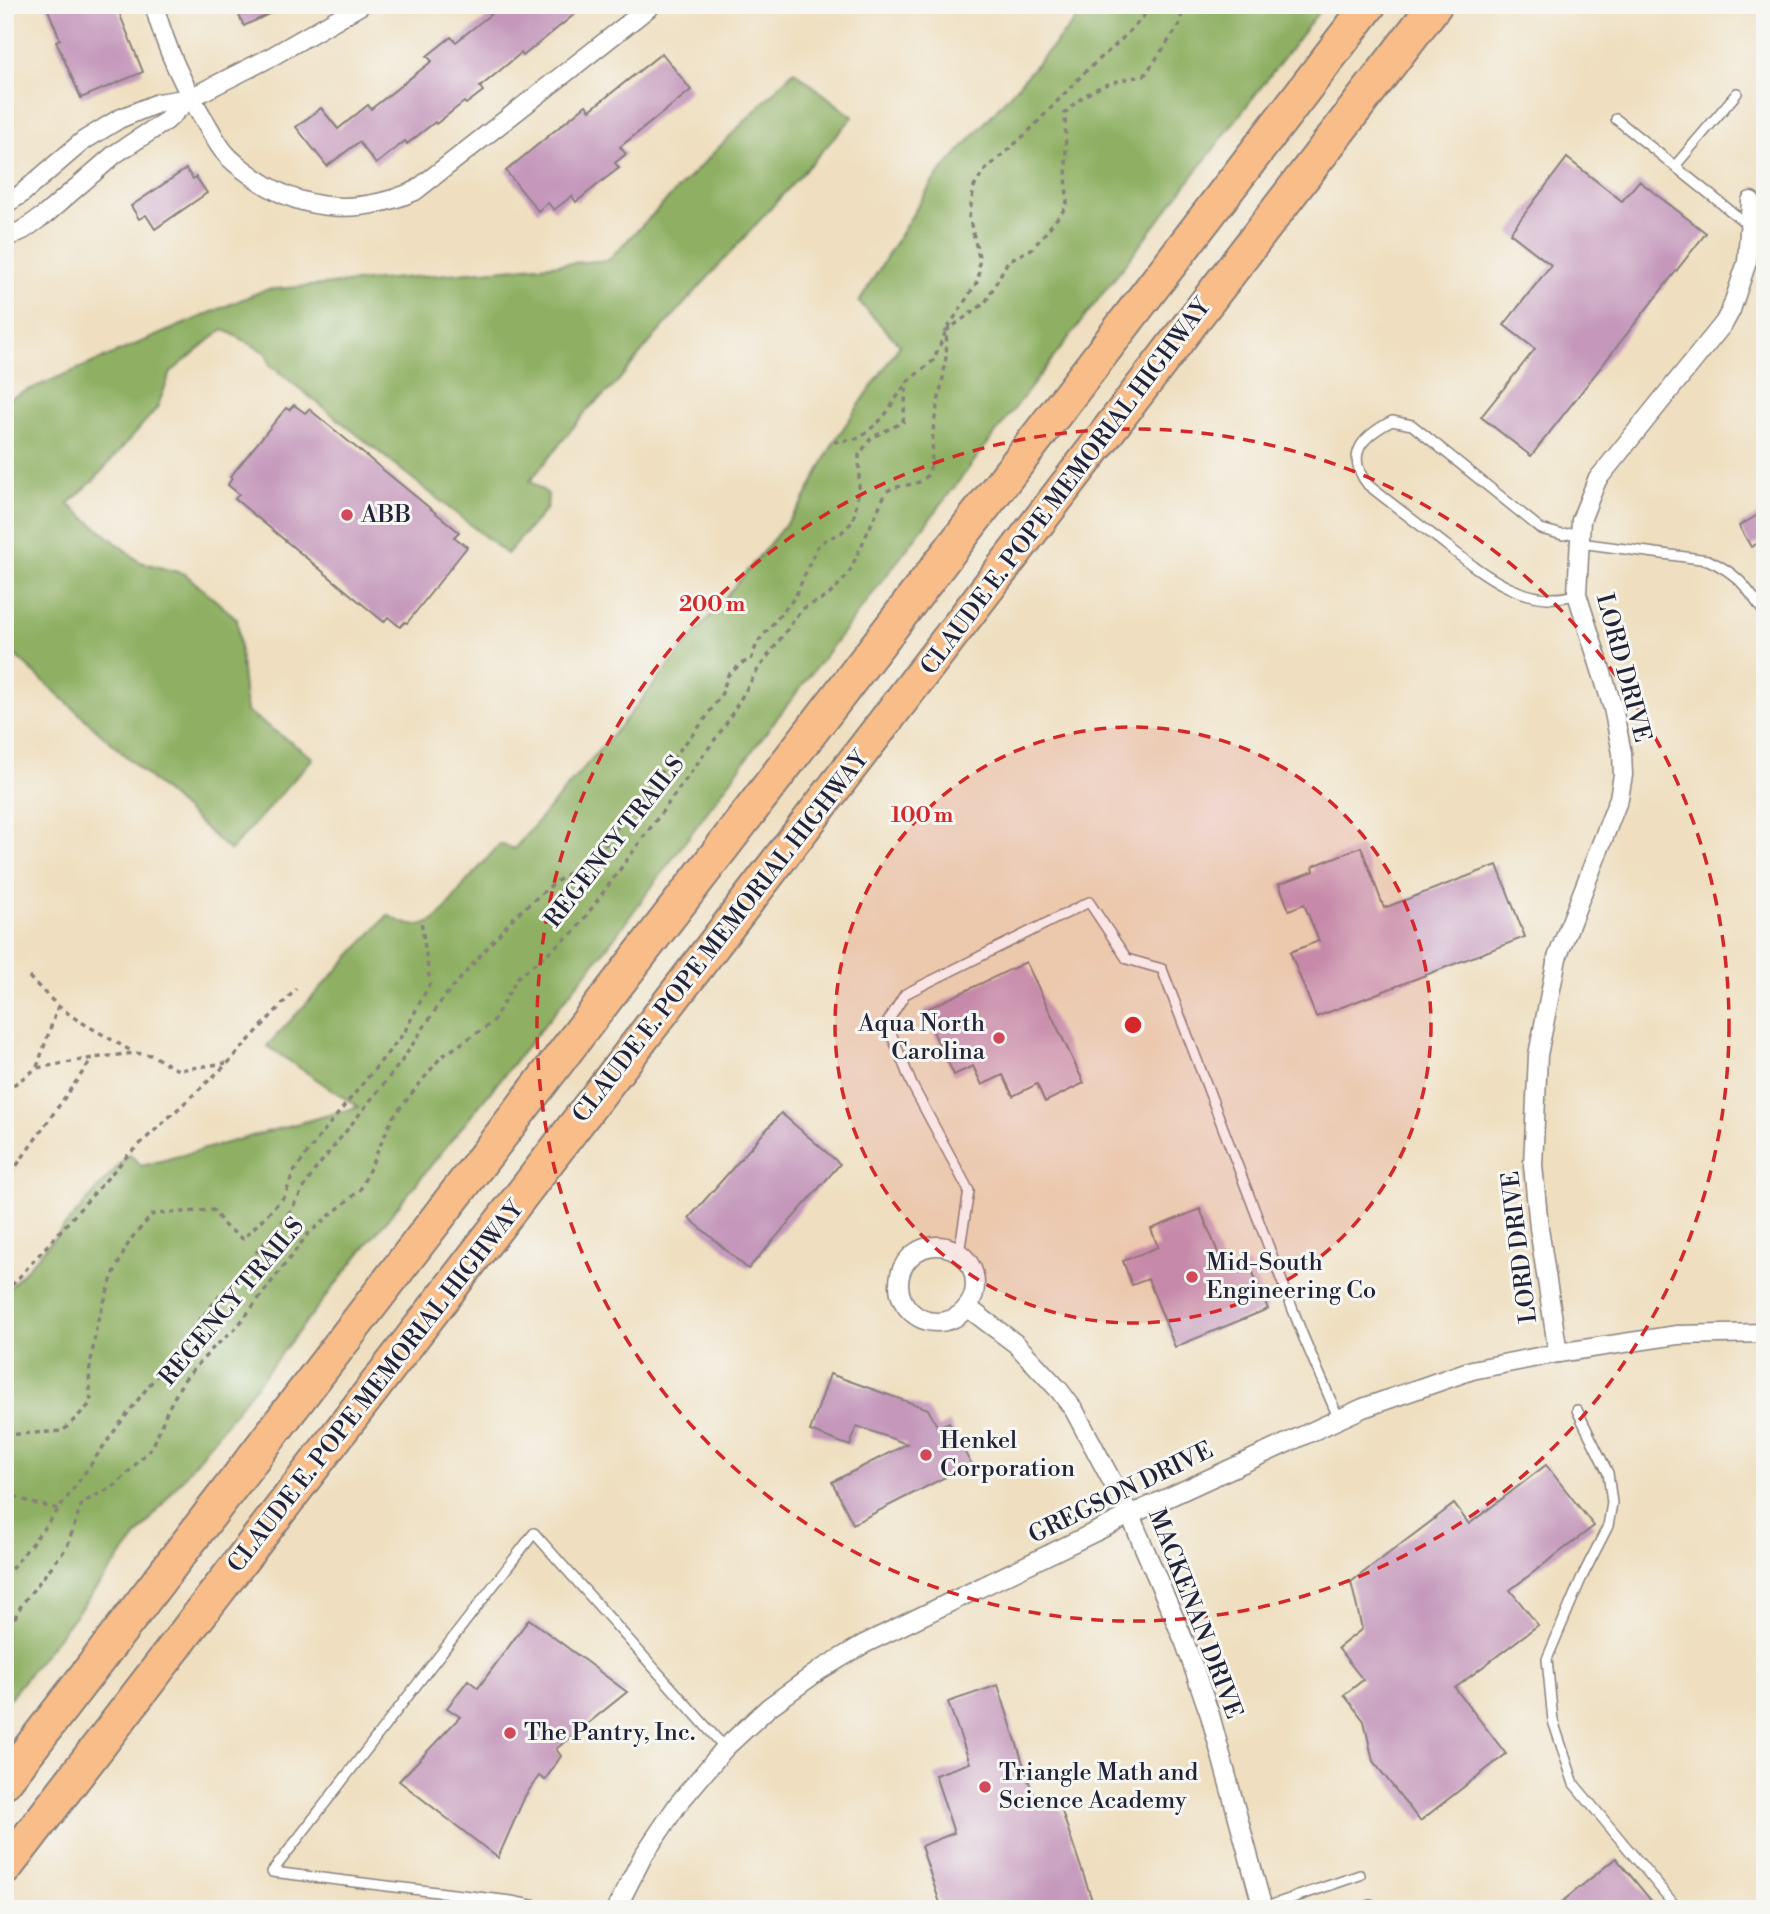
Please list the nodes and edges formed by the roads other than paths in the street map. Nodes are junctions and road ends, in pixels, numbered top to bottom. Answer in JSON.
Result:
{"nodes":[{"id":1,"x":154,"y":5,"type":"edge"},
{"id":2,"x":652,"y":5,"type":"edge"},
{"id":3,"x":1369,"y":5,"type":"edge"},
{"id":4,"x":1436,"y":5,"type":"edge"},
{"id":5,"x":360,"y":6,"type":"edge"},
{"id":6,"x":1737,"y":93,"type":"dead end"},
{"id":7,"x":190,"y":98,"type":"junction"},
{"id":8,"x":1616,"y":119,"type":"dead end"},
{"id":9,"x":1675,"y":166,"type":"junction"},
{"id":10,"x":1751,"y":201,"type":"dead end"},
{"id":11,"x":5,"y":204,"type":"edge"},
{"id":12,"x":1749,"y":226,"type":"junction"},
{"id":13,"x":5,"y":238,"type":"edge"},
{"id":14,"x":1580,"y":537,"type":"junction"},
{"id":15,"x":1577,"y":594,"type":"junction"},
{"id":16,"x":1765,"y":614,"type":"edge"},
{"id":17,"x":959,"y":1253,"type":"junction"},
{"id":18,"x":967,"y":1307,"type":"junction"},
{"id":19,"x":1765,"y":1333,"type":"edge"},
{"id":20,"x":1558,"y":1353,"type":"junction"},
{"id":21,"x":1577,"y":1410,"type":"dead end"},
{"id":22,"x":1338,"y":1417,"type":"junction"},
{"id":23,"x":1130,"y":1515,"type":"junction"},
{"id":24,"x":725,"y":1748,"type":"junction"},
{"id":25,"x":5,"y":1781,"type":"edge"},
{"id":26,"x":5,"y":1868,"type":"edge"},
{"id":27,"x":1360,"y":1875,"type":"dead end"},
{"id":28,"x":1371,"y":1905,"type":"dead end"},
{"id":29,"x":1263,"y":1908,"type":"edge"},
{"id":30,"x":552,"y":1909,"type":"edge"},
{"id":31,"x":616,"y":1909,"type":"edge"},
{"id":32,"x":1360,"y":1909,"type":"edge"},
{"id":33,"x":1678,"y":1909,"type":"edge"}],
"edges":[{"from":1,"to":7,"type":"street"},
{"from":2,"to":7,"type":"street"},
{"from":3,"to":25,"type":"highway","name":"CLAUDE E. POPE MEMORIAL HIGHWAY"},
{"from":4,"to":26,"type":"highway","name":"CLAUDE E. POPE MEMORIAL HIGHWAY"},
{"from":5,"to":7,"type":"street"},
{"from":6,"to":9,"type":"lane"},
{"from":7,"to":11,"type":"street"},
{"from":7,"to":13,"type":"street"},
{"from":8,"to":9,"type":"lane"},
{"from":9,"to":12,"type":"lane"},
{"from":10,"to":12,"type":"street","name":"LORD DRIVE"},
{"from":12,"to":14,"type":"street","name":"LORD DRIVE"},
{"from":14,"to":15,"type":"street","name":"LORD DRIVE"},
{"from":14,"to":15,"type":"lane"},
{"from":14,"to":16,"type":"lane"},
{"from":15,"to":20,"type":"street","name":"LORD DRIVE"},
{"from":17,"to":18,"type":"street"},
{"from":17,"to":18,"type":"street"},
{"from":17,"to":22,"type":"lane"},
{"from":18,"to":23,"type":"street","name":"MACKENAN DRIVE"},
{"from":19,"to":20,"type":"street","name":"GREGSON DRIVE"},
{"from":20,"to":22,"type":"street","name":"GREGSON DRIVE"},
{"from":21,"to":33,"type":"lane"},
{"from":22,"to":23,"type":"street","name":"GREGSON DRIVE"},
{"from":23,"to":24,"type":"street","name":"GREGSON DRIVE"},
{"from":23,"to":29,"type":"street","name":"MACKENAN DRIVE"},
{"from":24,"to":30,"type":"lane"},
{"from":24,"to":31,"type":"street","name":"GREGSON DRIVE"},
{"from":27,"to":29,"type":"lane"},
{"from":28,"to":32,"type":"lane"}]}
